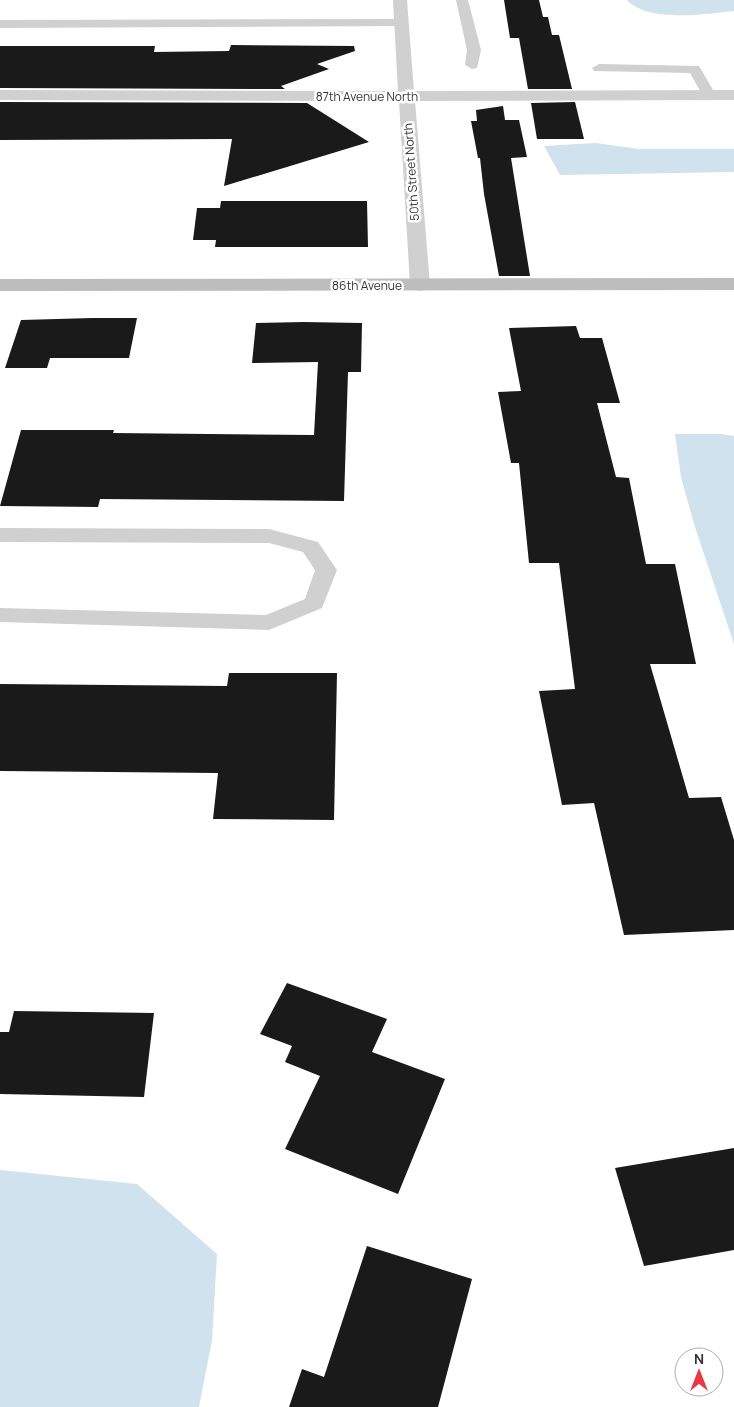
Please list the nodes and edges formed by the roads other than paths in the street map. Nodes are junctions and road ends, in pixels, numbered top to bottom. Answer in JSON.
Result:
{"nodes":[{"id":1,"x":400,"y":0,"type":"edge"},
{"id":2,"x":462,"y":0,"type":"edge"},
{"id":3,"x":401,"y":23,"type":"junction"},
{"id":4,"x":0,"y":24,"type":"edge"},
{"id":5,"x":472,"y":65,"type":"dead end"},
{"id":6,"x":599,"y":68,"type":"dead end"},
{"id":7,"x":0,"y":95,"type":"edge"},
{"id":8,"x":709,"y":95,"type":"junction"},
{"id":9,"x":734,"y":95,"type":"edge"},
{"id":10,"x":405,"y":96,"type":"junction"},
{"id":11,"x":734,"y":284,"type":"edge"},
{"id":12,"x":0,"y":285,"type":"edge"},
{"id":13,"x":420,"y":285,"type":"junction"},
{"id":14,"x":0,"y":535,"type":"edge"},
{"id":15,"x":0,"y":615,"type":"edge"}],
"edges":[{"from":1,"to":3,"type":"street","name":"50th Street North"},
{"from":2,"to":5,"type":"lane"},
{"from":3,"to":4,"type":"lane"},
{"from":3,"to":10,"type":"street","name":"50th Street North"},
{"from":6,"to":8,"type":"lane"},
{"from":7,"to":10,"type":"street","name":"87th Avenue North"},
{"from":8,"to":9,"type":"street","name":"87th Avenue North"},
{"from":8,"to":10,"type":"street","name":"87th Avenue North"},
{"from":10,"to":13,"type":"street","name":"50th Street North"},
{"from":11,"to":13,"type":"street","name":"86th Avenue"},
{"from":12,"to":13,"type":"street","name":"86th Avenue"},
{"from":14,"to":15,"type":"lane"}]}
